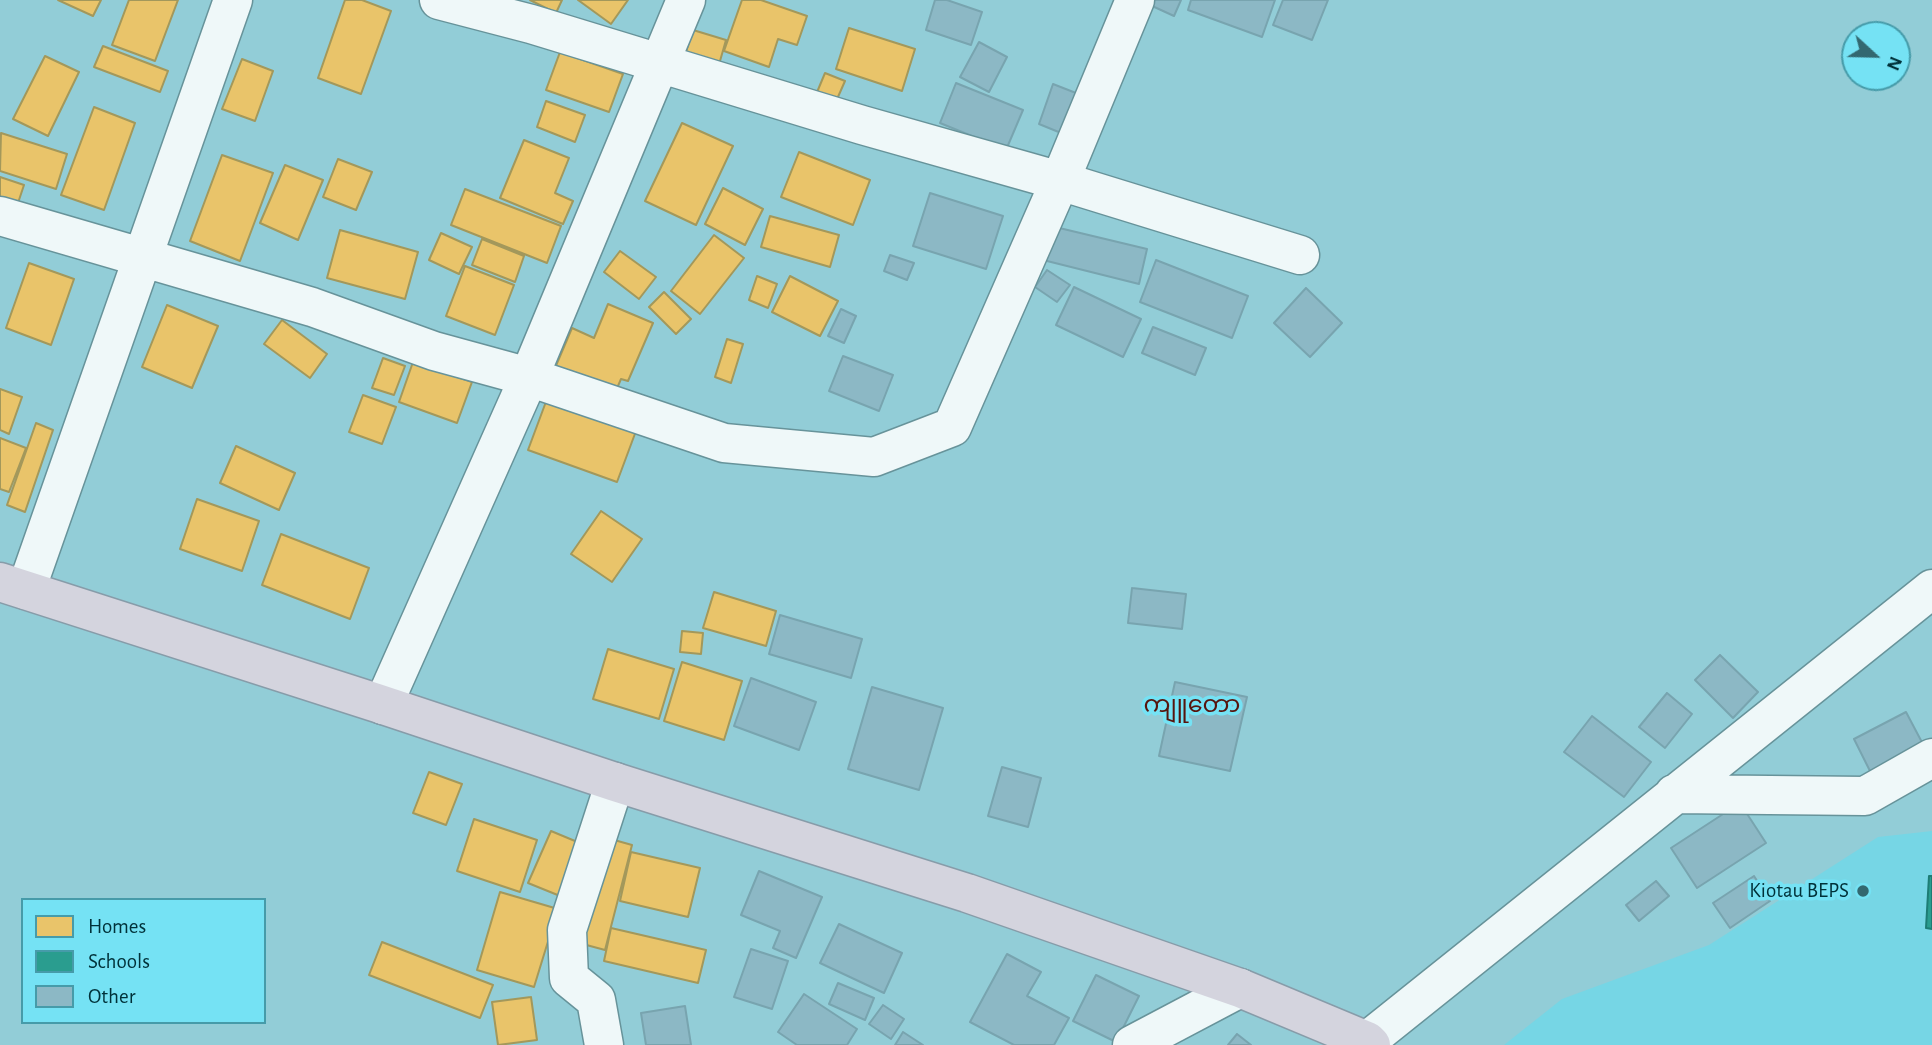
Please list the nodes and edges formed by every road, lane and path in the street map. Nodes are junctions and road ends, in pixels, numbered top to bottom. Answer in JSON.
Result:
{"nodes":[{"id":1,"x":233,"y":0,"type":"edge"},
{"id":2,"x":439,"y":0,"type":"edge"},
{"id":3,"x":686,"y":0,"type":"edge"},
{"id":4,"x":1135,"y":0,"type":"edge"},
{"id":5,"x":660,"y":62,"type":"junction"},
{"id":6,"x":1060,"y":181,"type":"junction"},
{"id":7,"x":0,"y":216,"type":"edge"},
{"id":8,"x":1300,"y":255,"type":"dead end"},
{"id":9,"x":143,"y":257,"type":"junction"},
{"id":10,"x":528,"y":376,"type":"junction"},
{"id":11,"x":13,"y":586,"type":"edge"},
{"id":12,"x":1932,"y":589,"type":"edge"},
{"id":13,"x":390,"y":707,"type":"junction"},
{"id":14,"x":1932,"y":758,"type":"edge"},
{"id":15,"x":615,"y":782,"type":"junction"},
{"id":16,"x":1674,"y":794,"type":"junction"},
{"id":17,"x":1240,"y":988,"type":"junction"},
{"id":18,"x":1369,"y":1043,"type":"edge"},
{"id":19,"x":604,"y":1045,"type":"edge"},
{"id":20,"x":1132,"y":1045,"type":"edge"}],
"edges":[{"from":1,"to":9,"type":"street"},
{"from":2,"to":5,"type":"street"},
{"from":3,"to":5,"type":"street"},
{"from":4,"to":6,"type":"street"},
{"from":5,"to":6,"type":"street"},
{"from":5,"to":10,"type":"street"},
{"from":6,"to":8,"type":"street"},
{"from":6,"to":10,"type":"street"},
{"from":7,"to":9,"type":"street"},
{"from":9,"to":10,"type":"street"},
{"from":9,"to":11,"type":"street"},
{"from":10,"to":13,"type":"street"},
{"from":11,"to":13,"type":"highway"},
{"from":12,"to":16,"type":"street"},
{"from":13,"to":15,"type":"highway"},
{"from":14,"to":16,"type":"street"},
{"from":15,"to":17,"type":"highway"},
{"from":15,"to":19,"type":"street"},
{"from":16,"to":18,"type":"street"},
{"from":17,"to":18,"type":"highway"},
{"from":17,"to":20,"type":"street"}]}
